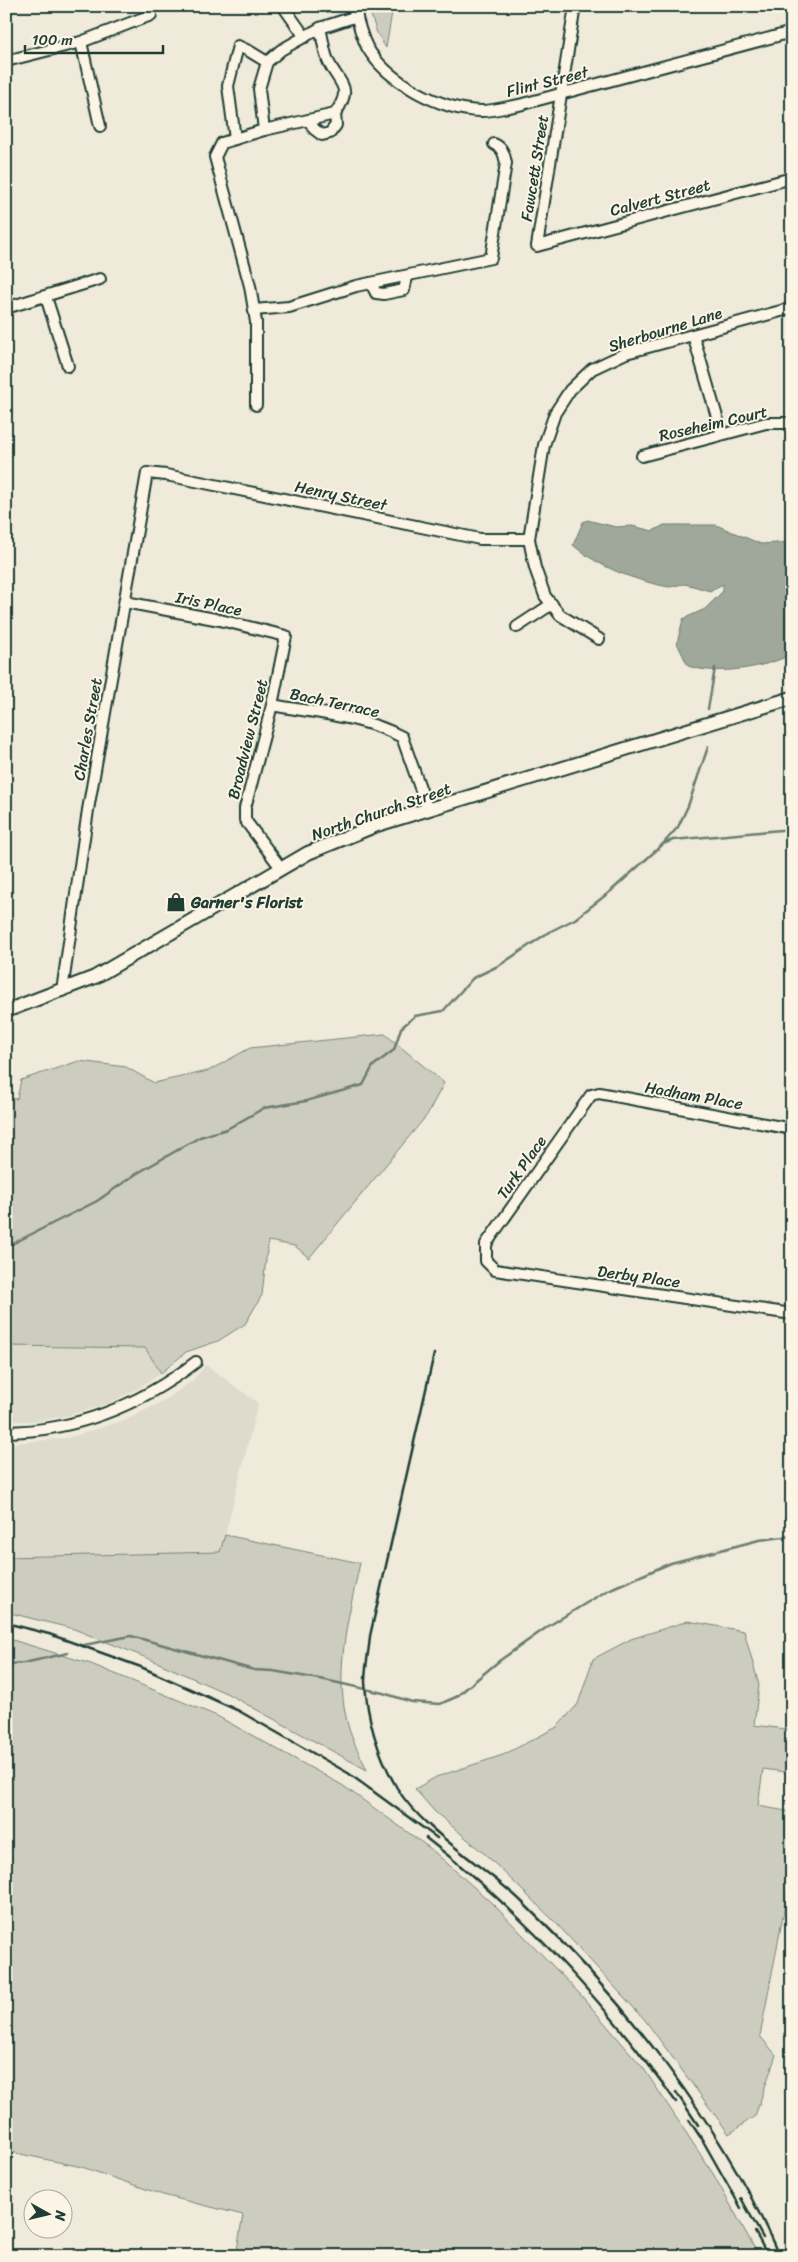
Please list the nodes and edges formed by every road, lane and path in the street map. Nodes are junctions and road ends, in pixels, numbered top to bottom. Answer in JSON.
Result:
{"nodes":[{"id":1,"x":283,"y":6,"type":"edge"},
{"id":2,"x":575,"y":6,"type":"edge"},
{"id":3,"x":355,"y":11,"type":"edge"},
{"id":4,"x":151,"y":15,"type":"dead end"},
{"id":5,"x":320,"y":28,"type":"junction"},
{"id":6,"x":792,"y":32,"type":"edge"},
{"id":7,"x":305,"y":37,"type":"junction"},
{"id":8,"x":81,"y":42,"type":"junction"},
{"id":9,"x":6,"y":61,"type":"edge"},
{"id":10,"x":267,"y":62,"type":"junction"},
{"id":11,"x":561,"y":93,"type":"junction"},
{"id":12,"x":335,"y":114,"type":"junction"},
{"id":13,"x":309,"y":120,"type":"junction"},
{"id":14,"x":100,"y":126,"type":"dead end"},
{"id":15,"x":264,"y":130,"type":"junction"},
{"id":16,"x":235,"y":139,"type":"junction"},
{"id":17,"x":494,"y":144,"type":"dead end"},
{"id":18,"x":792,"y":178,"type":"edge"},
{"id":19,"x":537,"y":246,"type":"joint"},
{"id":20,"x":100,"y":279,"type":"dead end"},
{"id":21,"x":46,"y":297,"type":"junction"},
{"id":22,"x":6,"y":308,"type":"edge"},
{"id":23,"x":792,"y":308,"type":"edge"},
{"id":24,"x":254,"y":310,"type":"junction"},
{"id":25,"x":693,"y":335,"type":"junction"},
{"id":26,"x":68,"y":366,"type":"dead end"},
{"id":27,"x":256,"y":405,"type":"dead end"},
{"id":28,"x":792,"y":423,"type":"edge"},
{"id":29,"x":722,"y":434,"type":"junction"},
{"id":30,"x":642,"y":456,"type":"dead end"},
{"id":31,"x":147,"y":473,"type":"joint"},
{"id":32,"x":529,"y":539,"type":"junction"},
{"id":33,"x":125,"y":602,"type":"junction"},
{"id":34,"x":552,"y":604,"type":"junction"},
{"id":35,"x":517,"y":627,"type":"dead end"},
{"id":36,"x":286,"y":636,"type":"joint"},
{"id":37,"x":599,"y":639,"type":"dead end"},
{"id":38,"x":792,"y":698,"type":"edge"},
{"id":39,"x":272,"y":705,"type":"junction"},
{"id":40,"x":428,"y":810,"type":"junction"},
{"id":41,"x":281,"y":868,"type":"junction"},
{"id":42,"x":62,"y":991,"type":"junction"},
{"id":43,"x":6,"y":1011,"type":"edge"},
{"id":44,"x":590,"y":1095,"type":"joint"},
{"id":45,"x":792,"y":1129,"type":"edge"},
{"id":46,"x":486,"y":1261,"type":"joint"},
{"id":47,"x":792,"y":1314,"type":"edge"},
{"id":48,"x":196,"y":1362,"type":"dead end"},
{"id":49,"x":6,"y":1432,"type":"edge"}],
"edges":[{"from":1,"to":7,"type":"street"},
{"from":2,"to":11,"type":"street","name":"Fawcett Street"},
{"from":3,"to":5,"type":"street"},
{"from":3,"to":11,"type":"street","name":"Flint Street"},
{"from":4,"to":8,"type":"street"},
{"from":5,"to":7,"type":"street"},
{"from":5,"to":12,"type":"street"},
{"from":6,"to":11,"type":"street","name":"Flint Street"},
{"from":7,"to":10,"type":"street"},
{"from":8,"to":9,"type":"street"},
{"from":8,"to":14,"type":"street"},
{"from":10,"to":15,"type":"street"},
{"from":10,"to":16,"type":"street"},
{"from":11,"to":19,"type":"street","name":"Fawcett Street"},
{"from":12,"to":13,"type":"street"},
{"from":12,"to":13,"type":"street"},
{"from":13,"to":15,"type":"street"},
{"from":15,"to":16,"type":"street"},
{"from":16,"to":24,"type":"street"},
{"from":17,"to":24,"type":"street"},
{"from":18,"to":19,"type":"street","name":"Calvert Street"},
{"from":20,"to":21,"type":"street"},
{"from":21,"to":22,"type":"street"},
{"from":21,"to":26,"type":"street"},
{"from":23,"to":25,"type":"street","name":"Sherbourne Lane"},
{"from":24,"to":27,"type":"street"},
{"from":25,"to":29,"type":"street"},
{"from":25,"to":32,"type":"street","name":"Sherbourne Lane"},
{"from":28,"to":29,"type":"street","name":"Roseheim Court"},
{"from":29,"to":30,"type":"street","name":"Roseheim Court"},
{"from":31,"to":32,"type":"street","name":"Henry Street"},
{"from":31,"to":33,"type":"street","name":"Charles Street"},
{"from":32,"to":34,"type":"street","name":"Sherbourne Lane"},
{"from":33,"to":36,"type":"street","name":"Iris Place"},
{"from":33,"to":42,"type":"street","name":"Charles Street"},
{"from":34,"to":35,"type":"street"},
{"from":34,"to":37,"type":"street","name":"Sherbourne Lane"},
{"from":36,"to":39,"type":"street","name":"Broadview Street"},
{"from":38,"to":40,"type":"main road","name":"North Church Street"},
{"from":39,"to":40,"type":"street","name":"Bach Terrace"},
{"from":39,"to":41,"type":"street","name":"Broadview Street"},
{"from":40,"to":41,"type":"main road","name":"North Church Street"},
{"from":41,"to":42,"type":"main road","name":"North Church Street"},
{"from":42,"to":43,"type":"main road","name":"North Church Street"},
{"from":44,"to":45,"type":"street","name":"Hadham Place"},
{"from":44,"to":46,"type":"street","name":"Turk Place"},
{"from":46,"to":47,"type":"street","name":"Derby Place"},
{"from":48,"to":49,"type":"street"}]}
